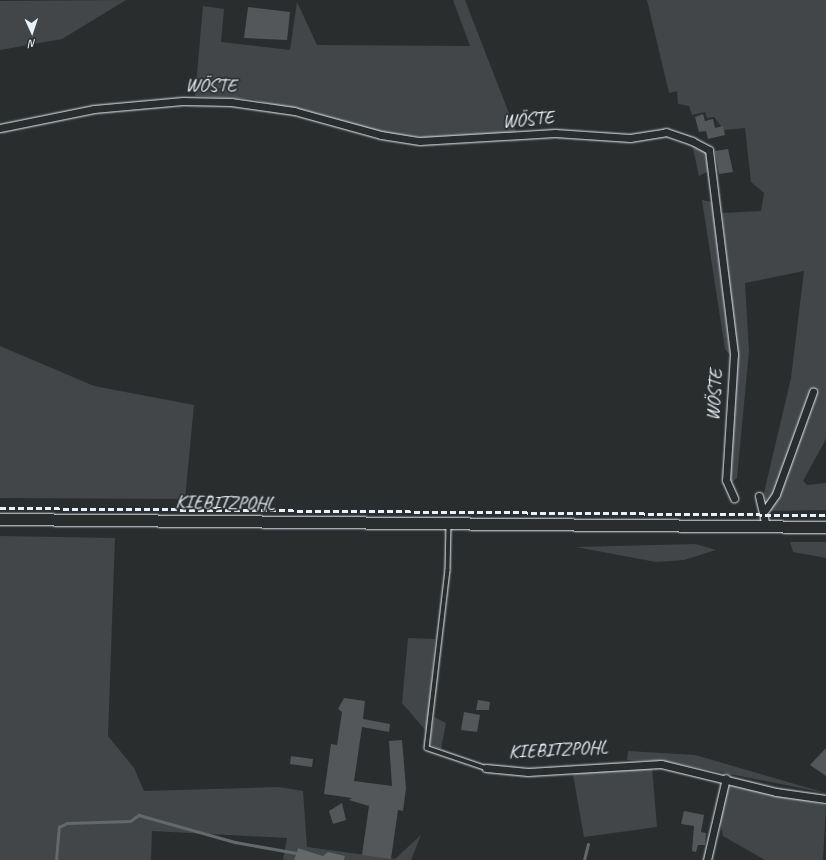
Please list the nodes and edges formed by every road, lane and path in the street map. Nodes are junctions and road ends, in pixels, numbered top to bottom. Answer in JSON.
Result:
{"nodes":[{"id":1,"x":0,"y":128,"type":"edge"},
{"id":2,"x":813,"y":392,"type":"dead end"},
{"id":3,"x":759,"y":496,"type":"dead end"},
{"id":4,"x":734,"y":498,"type":"dead end"},
{"id":5,"x":765,"y":510,"type":"junction"},
{"id":6,"x":0,"y":519,"type":"edge"},
{"id":7,"x":449,"y":523,"type":"junction"},
{"id":8,"x":826,"y":527,"type":"edge"},
{"id":9,"x":766,"y":530,"type":"junction"},
{"id":10,"x":486,"y":768,"type":"joint"},
{"id":11,"x":726,"y":778,"type":"junction"},
{"id":12,"x":826,"y":799,"type":"edge"},
{"id":13,"x":707,"y":860,"type":"edge"}],
"edges":[{"from":1,"to":4,"type":"street","name":"WÖSTE"},
{"from":2,"to":5,"type":"street"},
{"from":3,"to":5,"type":"street"},
{"from":5,"to":9,"type":"street"},
{"from":6,"to":7,"type":"main road","name":"KIEBITZPOHL"},
{"from":7,"to":9,"type":"main road","name":"KIEBITZPOHL"},
{"from":7,"to":10,"type":"lane","name":"KIEBITZPOHL"},
{"from":8,"to":9,"type":"main road","name":"KIEBITZPOHL"},
{"from":10,"to":11,"type":"street","name":"KIEBITZPOHL"},
{"from":11,"to":12,"type":"street","name":"KIEBITZPOHL"},
{"from":11,"to":13,"type":"street"}]}
